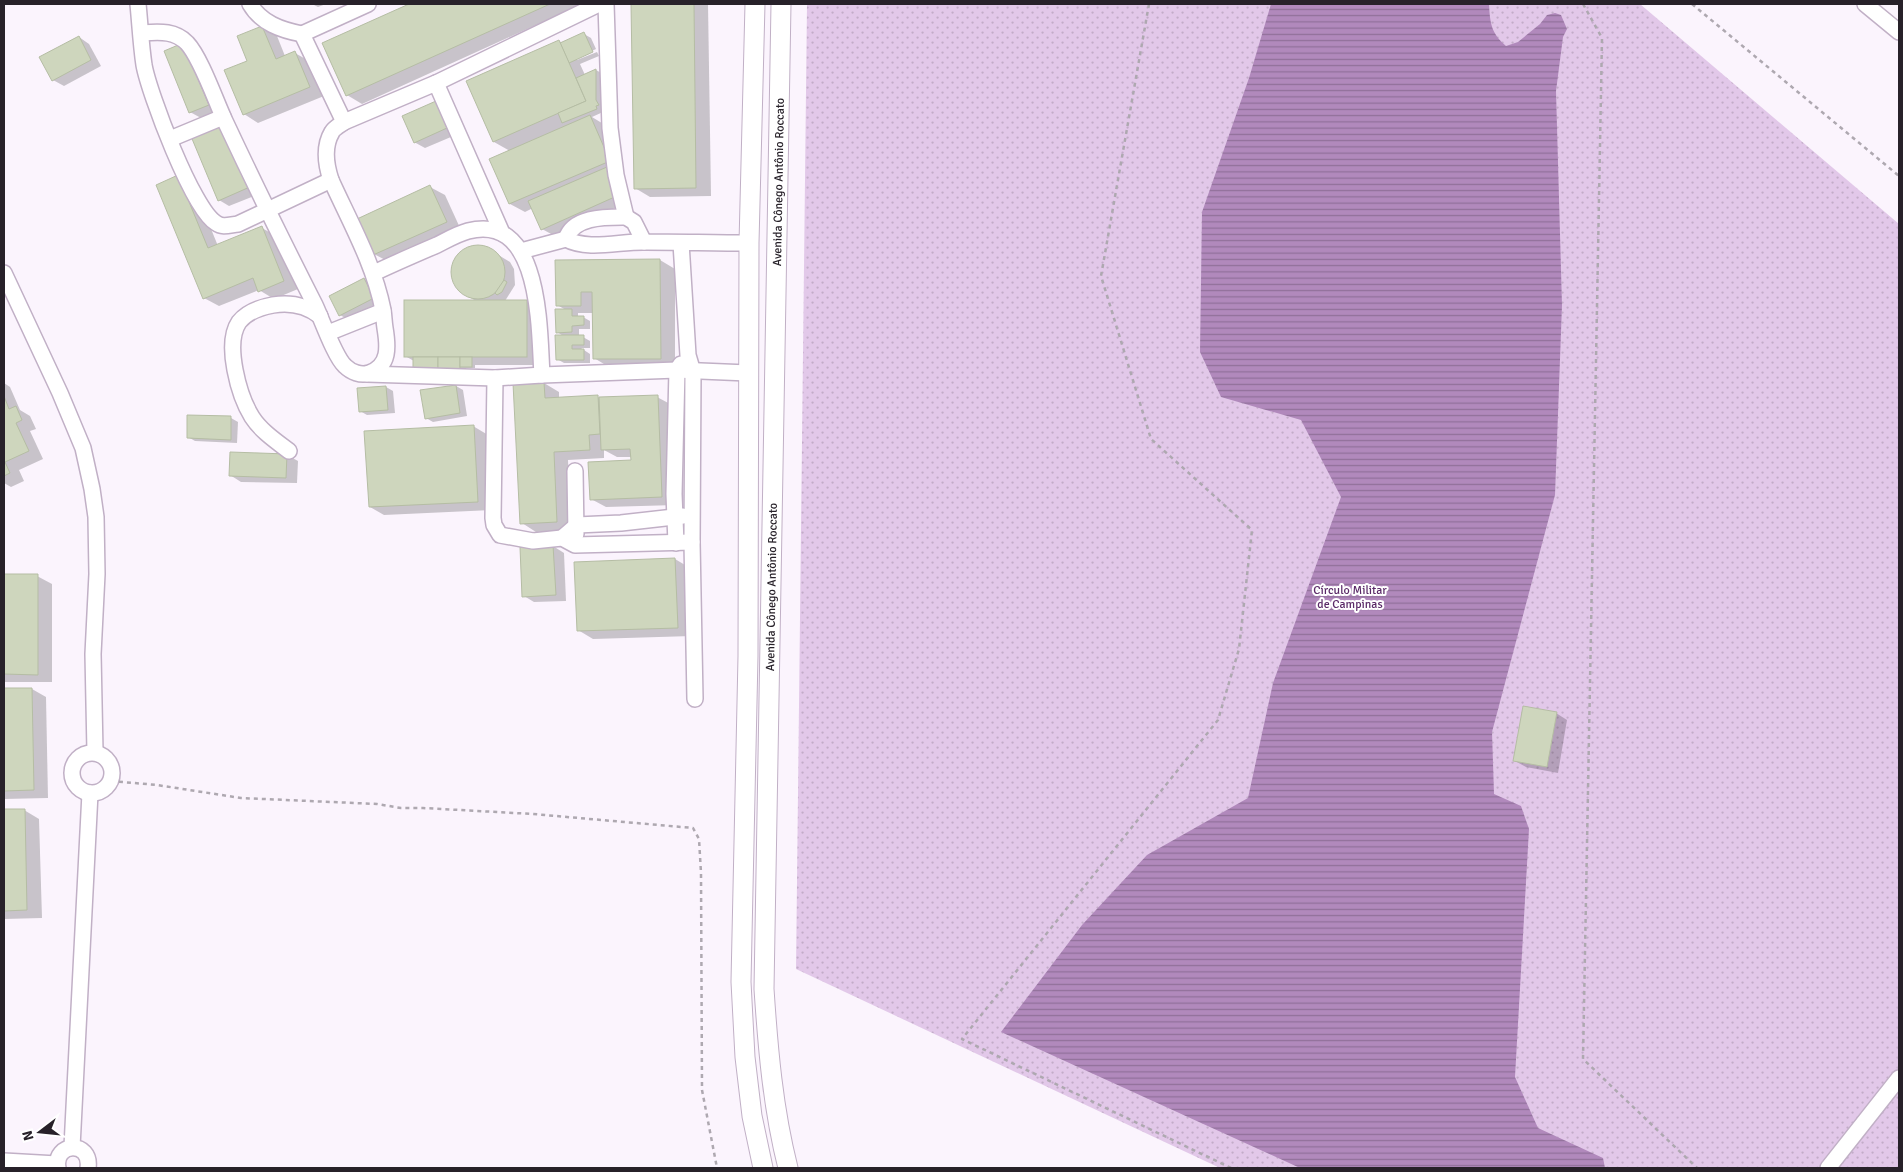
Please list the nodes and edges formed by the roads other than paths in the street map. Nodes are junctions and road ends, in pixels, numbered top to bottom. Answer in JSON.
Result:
{"nodes":[{"id":1,"x":138,"y":4,"type":"edge"},
{"id":2,"x":250,"y":4,"type":"edge"},
{"id":3,"x":368,"y":4,"type":"edge"},
{"id":4,"x":599,"y":4,"type":"edge"},
{"id":5,"x":606,"y":4,"type":"edge"},
{"id":6,"x":755,"y":4,"type":"edge"},
{"id":7,"x":781,"y":4,"type":"edge"},
{"id":8,"x":1865,"y":4,"type":"edge"},
{"id":9,"x":1899,"y":32,"type":"edge"},
{"id":10,"x":141,"y":33,"type":"junction"},
{"id":11,"x":302,"y":34,"type":"junction"},
{"id":12,"x":436,"y":83,"type":"junction"},
{"id":13,"x":223,"y":117,"type":"junction"},
{"id":14,"x":344,"y":122,"type":"junction"},
{"id":15,"x":170,"y":139,"type":"junction"},
{"id":16,"x":331,"y":180,"type":"junction"},
{"id":17,"x":266,"y":210,"type":"junction"},
{"id":18,"x":626,"y":217,"type":"junction"},
{"id":19,"x":502,"y":233,"type":"junction"},
{"id":20,"x":566,"y":239,"type":"junction"},
{"id":21,"x":644,"y":242,"type":"junction"},
{"id":22,"x":681,"y":243,"type":"junction"},
{"id":23,"x":749,"y":243,"type":"junction"},
{"id":24,"x":521,"y":250,"type":"junction"},
{"id":25,"x":4,"y":273,"type":"edge"},
{"id":26,"x":374,"y":273,"type":"junction"},
{"id":27,"x":383,"y":311,"type":"junction"},
{"id":28,"x":320,"y":316,"type":"junction"},
{"id":29,"x":328,"y":333,"type":"junction"},
{"id":30,"x":688,"y":355,"type":"junction"},
{"id":31,"x":677,"y":370,"type":"junction"},
{"id":32,"x":693,"y":372,"type":"junction"},
{"id":33,"x":748,"y":373,"type":"junction"},
{"id":34,"x":366,"y":374,"type":"junction"},
{"id":35,"x":542,"y":374,"type":"junction"},
{"id":36,"x":495,"y":378,"type":"junction"},
{"id":37,"x":289,"y":451,"type":"dead end"},
{"id":38,"x":575,"y":470,"type":"dead end"},
{"id":39,"x":692,"y":514,"type":"junction"},
{"id":40,"x":674,"y":518,"type":"junction"},
{"id":41,"x":577,"y":525,"type":"junction"},
{"id":42,"x":569,"y":542,"type":"junction"},
{"id":43,"x":692,"y":542,"type":"junction"},
{"id":44,"x":676,"y":543,"type":"junction"},
{"id":45,"x":695,"y":699,"type":"dead end"},
{"id":46,"x":95,"y":752,"type":"junction"},
{"id":47,"x":90,"y":793,"type":"junction"},
{"id":48,"x":1899,"y":1078,"type":"edge"},
{"id":49,"x":72,"y":1147,"type":"junction"},
{"id":50,"x":4,"y":1160,"type":"edge"},
{"id":51,"x":57,"y":1166,"type":"edge"},
{"id":52,"x":88,"y":1168,"type":"edge"},
{"id":53,"x":763,"y":1168,"type":"edge"},
{"id":54,"x":788,"y":1168,"type":"edge"},
{"id":55,"x":1828,"y":1168,"type":"edge"}],
"edges":[{"from":1,"to":10,"type":"street"},
{"from":2,"to":11,"type":"street"},
{"from":3,"to":11,"type":"street"},
{"from":4,"to":12,"type":"street"},
{"from":5,"to":18,"type":"street"},
{"from":6,"to":23,"type":"main road","name":"Avenida Cônego Antônio Roccato"},
{"from":7,"to":54,"type":"main road","name":"Avenida Cônego Antônio Roccato"},
{"from":8,"to":9,"type":"street"},
{"from":10,"to":13,"type":"street"},
{"from":10,"to":15,"type":"street"},
{"from":11,"to":14,"type":"street"},
{"from":12,"to":14,"type":"street"},
{"from":12,"to":19,"type":"street"},
{"from":13,"to":15,"type":"street"},
{"from":13,"to":17,"type":"street"},
{"from":14,"to":16,"type":"street"},
{"from":15,"to":17,"type":"street"},
{"from":16,"to":17,"type":"street"},
{"from":16,"to":26,"type":"street"},
{"from":17,"to":28,"type":"street"},
{"from":18,"to":20,"type":"street"},
{"from":18,"to":21,"type":"street"},
{"from":19,"to":24,"type":"street"},
{"from":19,"to":26,"type":"street"},
{"from":20,"to":21,"type":"street"},
{"from":20,"to":24,"type":"street"},
{"from":21,"to":22,"type":"street"},
{"from":22,"to":23,"type":"street"},
{"from":22,"to":30,"type":"street"},
{"from":23,"to":33,"type":"main road","name":"Avenida Cônego Antônio Roccato"},
{"from":24,"to":35,"type":"street"},
{"from":25,"to":46,"type":"street"},
{"from":26,"to":27,"type":"street"},
{"from":27,"to":29,"type":"street"},
{"from":27,"to":34,"type":"street"},
{"from":28,"to":29,"type":"street"},
{"from":28,"to":37,"type":"street"},
{"from":29,"to":34,"type":"street"},
{"from":30,"to":31,"type":"street"},
{"from":30,"to":32,"type":"street"},
{"from":31,"to":32,"type":"street"},
{"from":31,"to":35,"type":"street"},
{"from":31,"to":40,"type":"street"},
{"from":32,"to":33,"type":"street"},
{"from":32,"to":39,"type":"street"},
{"from":33,"to":53,"type":"main road","name":"Avenida Cônego Antônio Roccato"},
{"from":34,"to":36,"type":"street"},
{"from":35,"to":36,"type":"street"},
{"from":36,"to":42,"type":"street"},
{"from":38,"to":41,"type":"street"},
{"from":39,"to":40,"type":"street"},
{"from":39,"to":43,"type":"street"},
{"from":40,"to":41,"type":"street"},
{"from":40,"to":44,"type":"street"},
{"from":41,"to":42,"type":"street"},
{"from":42,"to":44,"type":"street"},
{"from":43,"to":44,"type":"street"},
{"from":43,"to":45,"type":"street"},
{"from":46,"to":47,"type":"street"},
{"from":46,"to":47,"type":"street"},
{"from":47,"to":49,"type":"street"},
{"from":48,"to":55,"type":"street"},
{"from":49,"to":51,"type":"street"},
{"from":49,"to":52,"type":"street"},
{"from":50,"to":51,"type":"street"}]}
